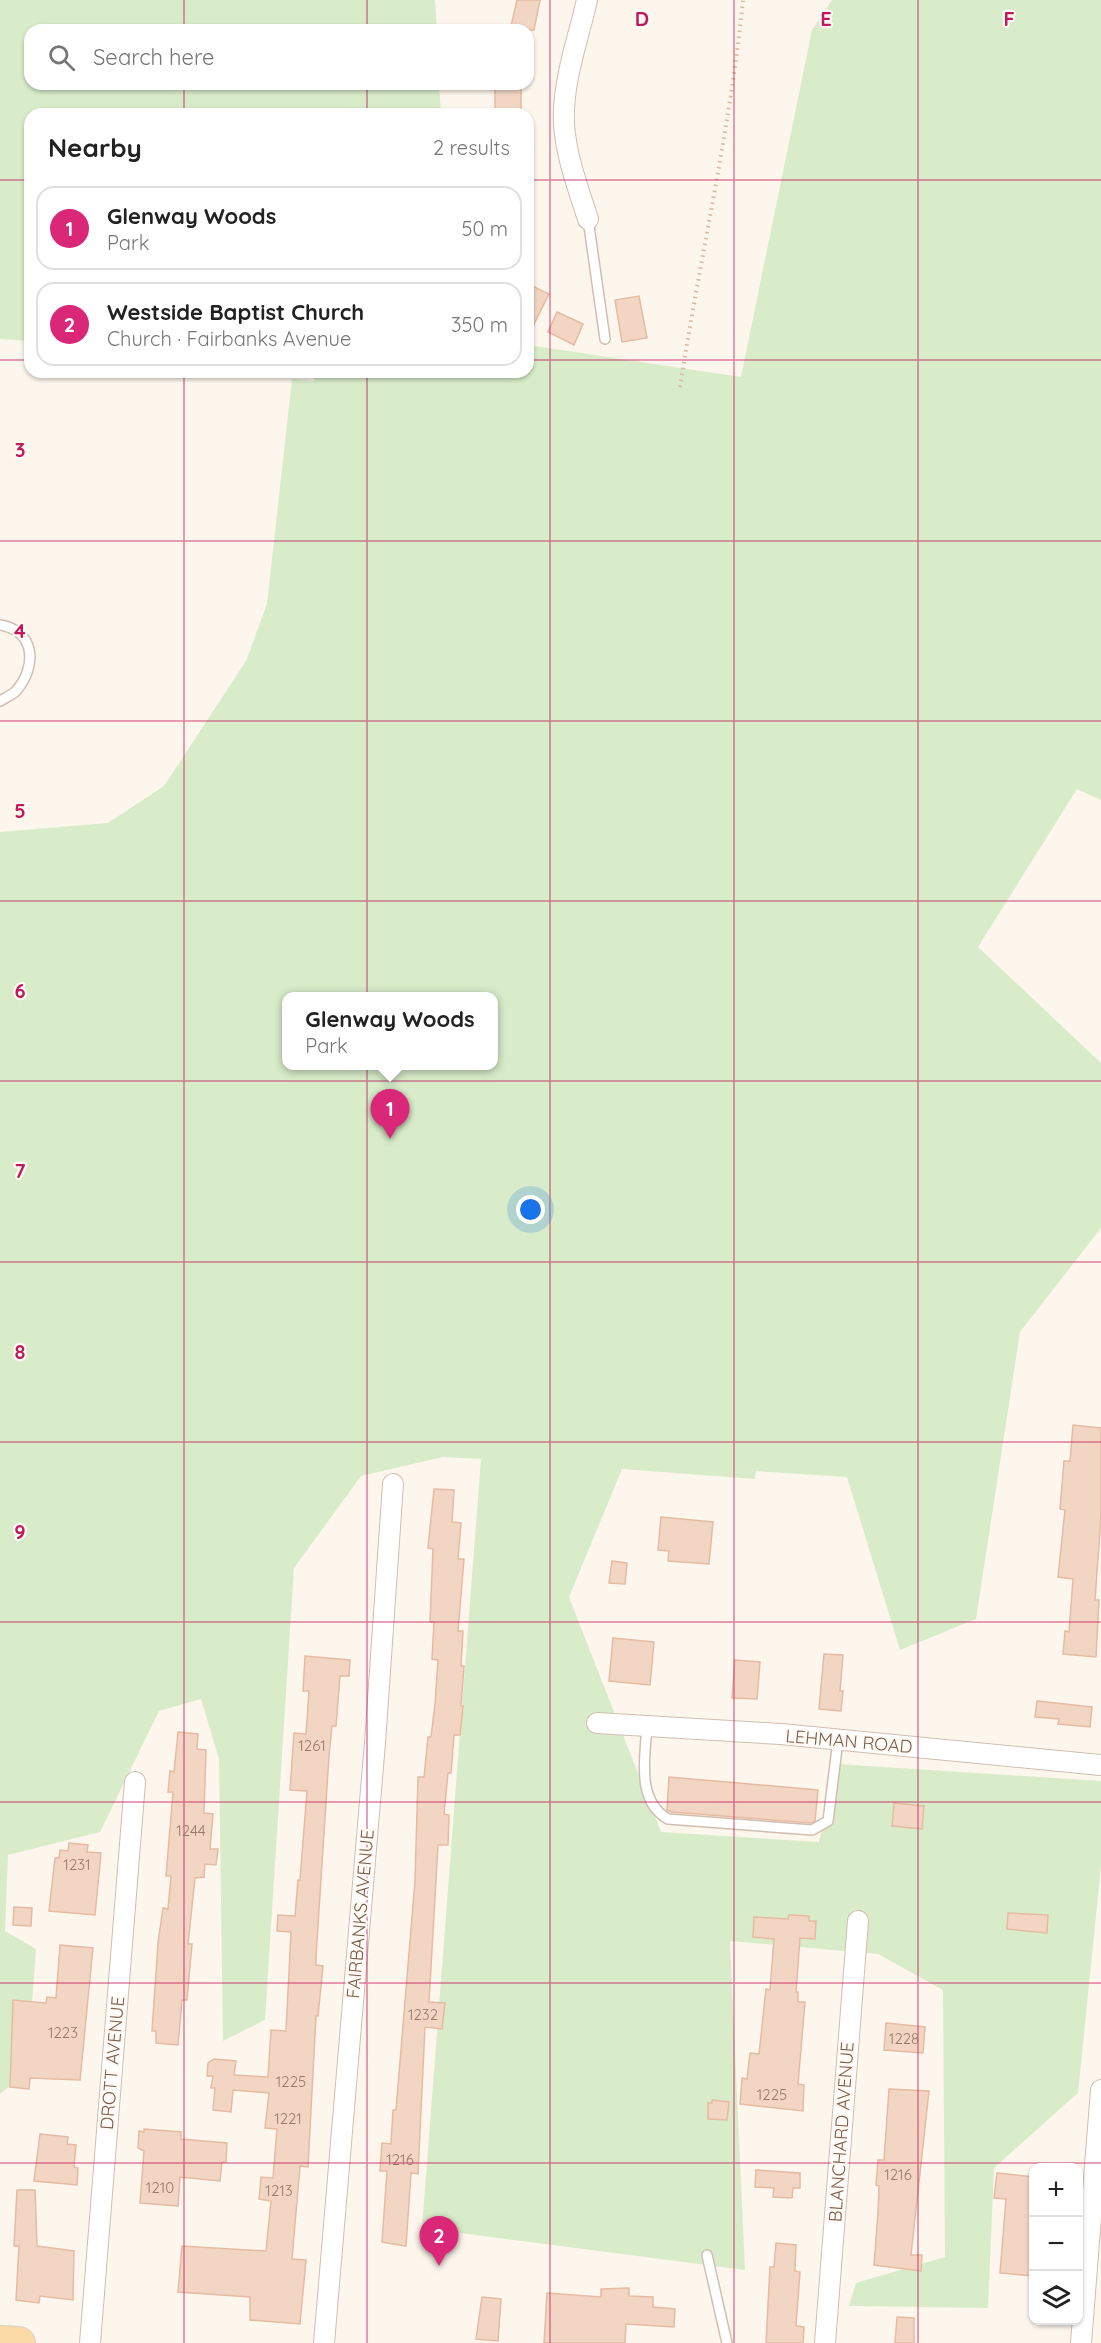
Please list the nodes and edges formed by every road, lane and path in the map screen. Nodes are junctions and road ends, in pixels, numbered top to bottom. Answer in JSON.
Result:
{"nodes":[{"id":1,"x":587,"y":0,"type":"edge"},
{"id":2,"x":743,"y":0,"type":"edge"},
{"id":3,"x":588,"y":219,"type":"joint"},
{"id":4,"x":604,"y":339,"type":"dead end"},
{"id":5,"x":680,"y":387,"type":"dead end"},
{"id":6,"x":0,"y":626,"type":"edge"},
{"id":7,"x":0,"y":701,"type":"edge"},
{"id":8,"x":393,"y":1484,"type":"dead end"},
{"id":9,"x":597,"y":1723,"type":"dead end"},
{"id":10,"x":647,"y":1726,"type":"junction"},
{"id":11,"x":838,"y":1740,"type":"junction"},
{"id":12,"x":1101,"y":1766,"type":"edge"},
{"id":13,"x":135,"y":1782,"type":"dead end"},
{"id":14,"x":858,"y":1921,"type":"dead end"},
{"id":15,"x":1101,"y":2090,"type":"edge"},
{"id":16,"x":707,"y":2255,"type":"dead end"},
{"id":17,"x":0,"y":2342,"type":"edge"},
{"id":18,"x":19,"y":2343,"type":"edge"},
{"id":19,"x":90,"y":2343,"type":"edge"},
{"id":20,"x":324,"y":2343,"type":"edge"},
{"id":21,"x":727,"y":2343,"type":"edge"},
{"id":22,"x":825,"y":2343,"type":"edge"},
{"id":23,"x":1081,"y":2343,"type":"edge"}],
"edges":[{"from":1,"to":3,"type":"street"},
{"from":2,"to":5,"type":"path"},
{"from":3,"to":4,"type":"lane"},
{"from":6,"to":7,"type":"lane"},
{"from":8,"to":20,"type":"street","name":"FAIRBANKS AVENUE"},
{"from":9,"to":10,"type":"street","name":"LEHMAN ROAD"},
{"from":10,"to":11,"type":"street","name":"LEHMAN ROAD"},
{"from":10,"to":11,"type":"lane"},
{"from":11,"to":12,"type":"street","name":"LEHMAN ROAD"},
{"from":13,"to":19,"type":"street","name":"DROTT AVENUE"},
{"from":14,"to":22,"type":"street","name":"BLANCHARD AVENUE"},
{"from":15,"to":23,"type":"street"},
{"from":16,"to":21,"type":"lane"},
{"from":17,"to":18,"type":"main road"}]}
